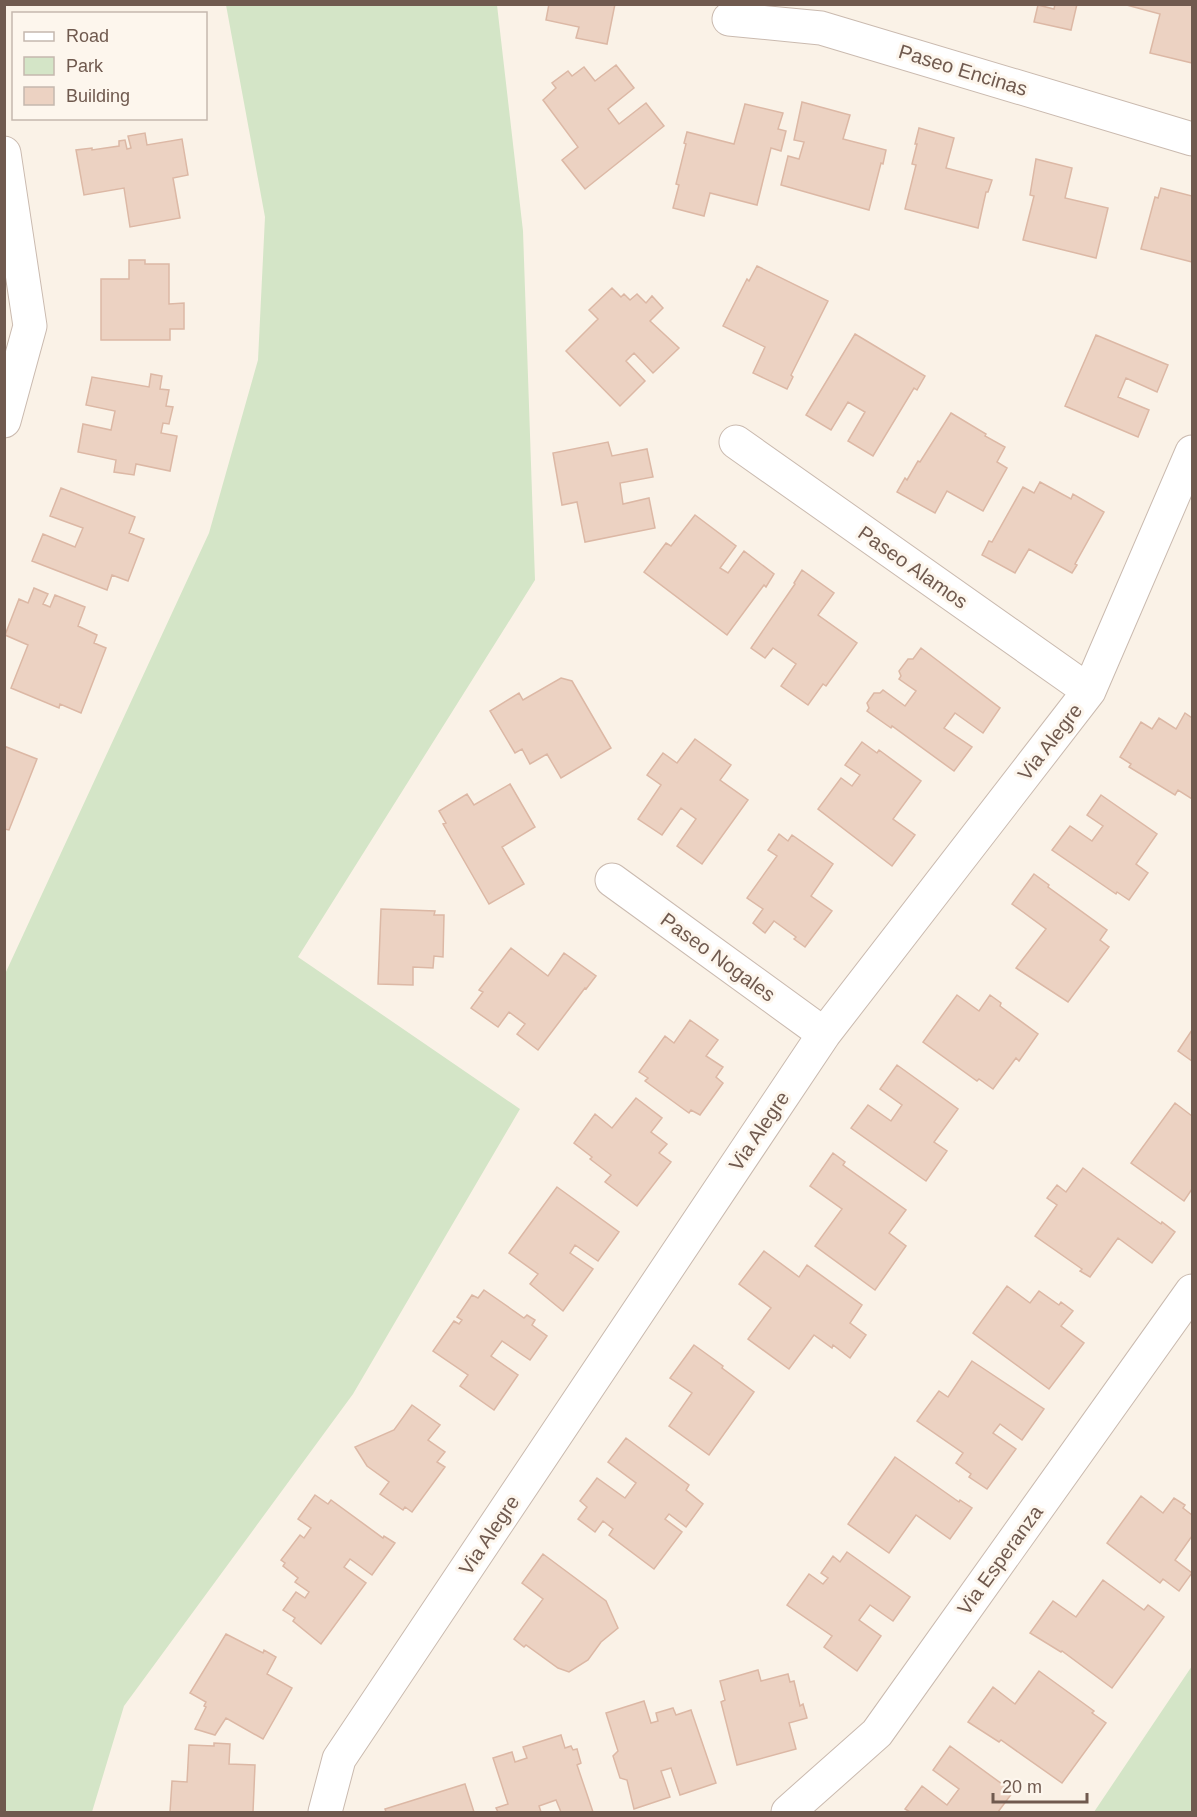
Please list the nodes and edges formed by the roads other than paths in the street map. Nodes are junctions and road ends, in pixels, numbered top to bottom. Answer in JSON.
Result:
{"nodes":[{"id":1,"x":729,"y":19,"type":"dead end"},
{"id":2,"x":1192,"y":139,"type":"edge"},
{"id":3,"x":4,"y":153,"type":"edge"},
{"id":4,"x":4,"y":421,"type":"edge"},
{"id":5,"x":736,"y":442,"type":"dead end"},
{"id":6,"x":1192,"y":452,"type":"edge"},
{"id":7,"x":1089,"y":692,"type":"junction"},
{"id":8,"x":612,"y":880,"type":"dead end"},
{"id":9,"x":824,"y":1034,"type":"junction"},
{"id":10,"x":1192,"y":1291,"type":"edge"},
{"id":11,"x":325,"y":1812,"type":"edge"},
{"id":12,"x":788,"y":1812,"type":"edge"}],
"edges":[{"from":1,"to":2,"type":"street","name":"Paseo Encinas"},
{"from":3,"to":4,"type":"street"},
{"from":5,"to":7,"type":"street","name":"Paseo Alamos"},
{"from":6,"to":7,"type":"street","name":"Via Alegre"},
{"from":7,"to":9,"type":"street","name":"Via Alegre"},
{"from":8,"to":9,"type":"street","name":"Paseo Nogales"},
{"from":9,"to":11,"type":"street","name":"Via Alegre"},
{"from":10,"to":12,"type":"street","name":"Via Esperanza"}]}
